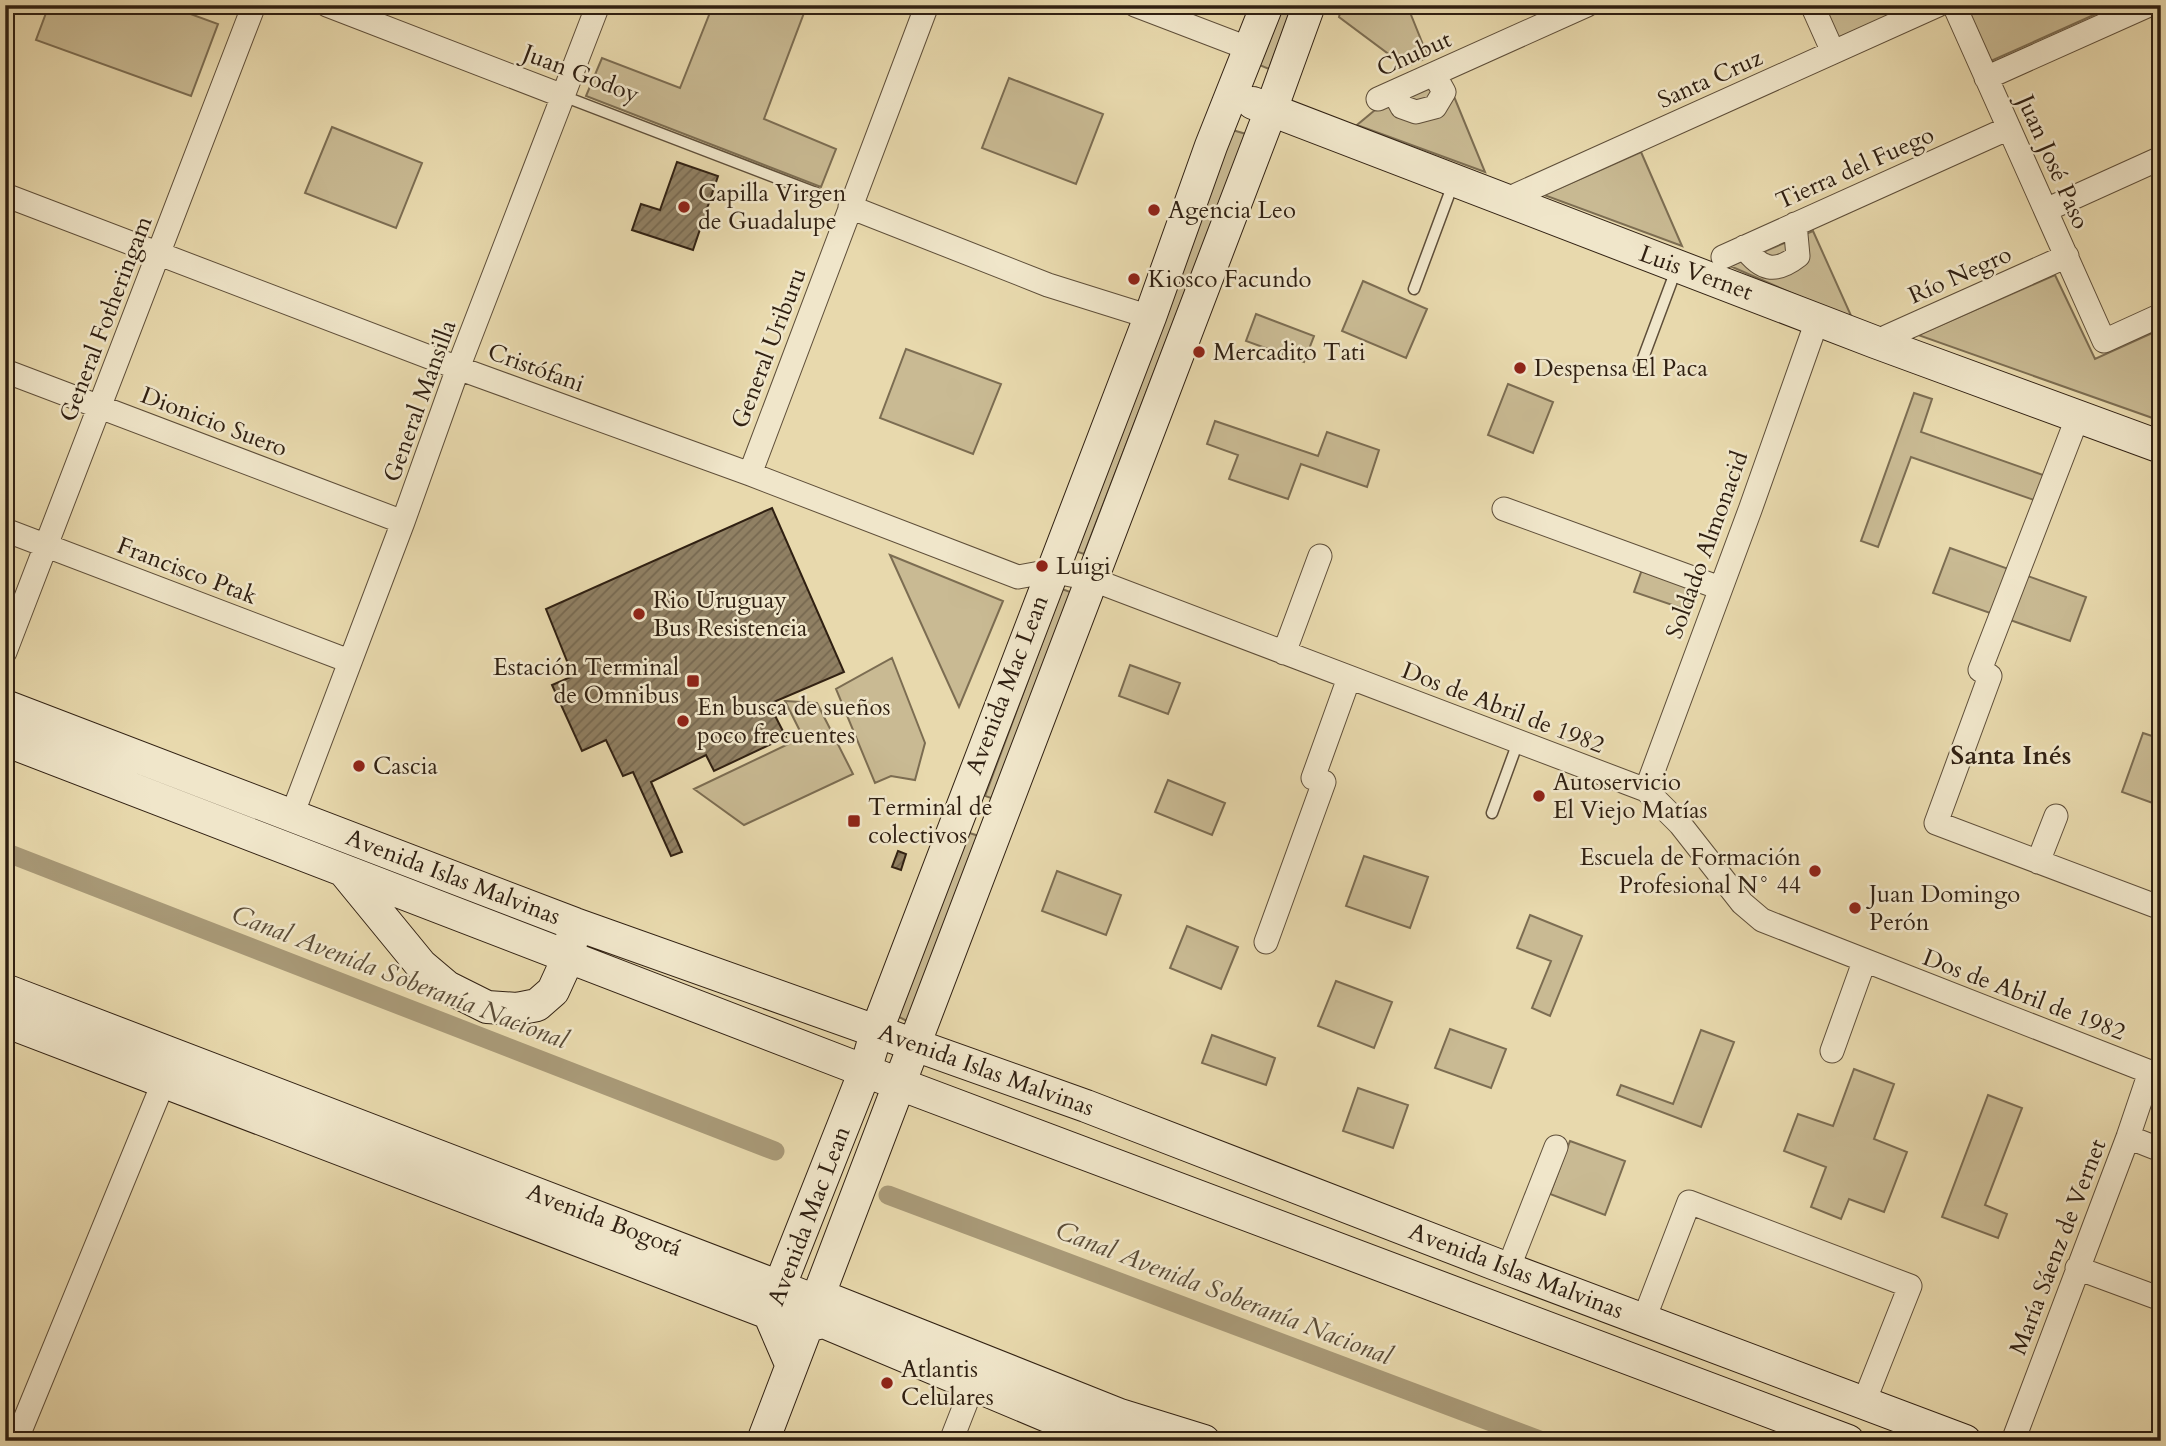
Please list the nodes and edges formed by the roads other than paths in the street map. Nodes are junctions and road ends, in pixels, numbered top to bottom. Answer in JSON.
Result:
{"nodes":[{"id":1,"x":254,"y":5,"type":"edge"},
{"id":2,"x":327,"y":5,"type":"edge"},
{"id":3,"x":598,"y":5,"type":"edge"},
{"id":4,"x":927,"y":5,"type":"edge"},
{"id":5,"x":1135,"y":5,"type":"edge"},
{"id":6,"x":1266,"y":5,"type":"edge"},
{"id":7,"x":1309,"y":5,"type":"edge"},
{"id":8,"x":1587,"y":5,"type":"edge"},
{"id":9,"x":1812,"y":5,"type":"edge"},
{"id":10,"x":1938,"y":5,"type":"edge"},
{"id":11,"x":1954,"y":5,"type":"edge"},
{"id":12,"x":2149,"y":5,"type":"edge"},
{"id":13,"x":1250,"y":49,"type":"junction"},
{"id":14,"x":1833,"y":52,"type":"junction"},
{"id":15,"x":1986,"y":78,"type":"junction"},
{"id":16,"x":1232,"y":95,"type":"junction"},
{"id":17,"x":1386,"y":95,"type":"dead end"},
{"id":18,"x":564,"y":96,"type":"junction"},
{"id":19,"x":1271,"y":110,"type":"junction"},
{"id":20,"x":2009,"y":128,"type":"junction"},
{"id":21,"x":2161,"y":158,"type":"edge"},
{"id":22,"x":1454,"y":182,"type":"junction"},
{"id":23,"x":816,"y":193,"type":"dead end"},
{"id":24,"x":5,"y":195,"type":"edge"},
{"id":25,"x":1503,"y":201,"type":"junction"},
{"id":26,"x":850,"y":207,"type":"junction"},
{"id":27,"x":2046,"y":210,"type":"junction"},
{"id":28,"x":1794,"y":225,"type":"junction"},
{"id":29,"x":1744,"y":247,"type":"junction"},
{"id":30,"x":159,"y":253,"type":"junction"},
{"id":31,"x":2067,"y":256,"type":"junction"},
{"id":32,"x":1723,"y":257,"type":"dead end"},
{"id":33,"x":1678,"y":266,"type":"junction"},
{"id":34,"x":1415,"y":289,"type":"dead end"},
{"id":35,"x":2161,"y":315,"type":"edge"},
{"id":36,"x":1150,"y":317,"type":"junction"},
{"id":37,"x":1818,"y":318,"type":"junction"},
{"id":38,"x":1875,"y":342,"type":"junction"},
{"id":39,"x":458,"y":368,"type":"junction"},
{"id":40,"x":1639,"y":369,"type":"dead end"},
{"id":41,"x":5,"y":371,"type":"edge"},
{"id":42,"x":100,"y":407,"type":"junction"},
{"id":43,"x":2078,"y":416,"type":"junction"},
{"id":44,"x":2161,"y":447,"type":"edge"},
{"id":45,"x":750,"y":474,"type":"junction"},
{"id":46,"x":1504,"y":509,"type":"dead end"},
{"id":47,"x":403,"y":522,"type":"junction"},
{"id":48,"x":5,"y":530,"type":"edge"},
{"id":49,"x":46,"y":545,"type":"junction"},
{"id":50,"x":1320,"y":556,"type":"dead end"},
{"id":51,"x":1051,"y":571,"type":"junction"},
{"id":52,"x":1091,"y":579,"type":"junction"},
{"id":53,"x":1720,"y":588,"type":"junction"},
{"id":54,"x":5,"y":652,"type":"edge"},
{"id":55,"x":1284,"y":653,"type":"junction"},
{"id":56,"x":349,"y":661,"type":"junction"},
{"id":57,"x":1349,"y":678,"type":"junction"},
{"id":58,"x":5,"y":706,"type":"edge"},
{"id":59,"x":5,"y":740,"type":"edge"},
{"id":60,"x":1518,"y":742,"type":"junction"},
{"id":61,"x":1646,"y":790,"type":"junction"},
{"id":62,"x":1492,"y":813,"type":"dead end"},
{"id":63,"x":292,"y":815,"type":"junction"},
{"id":64,"x":1001,"y":815,"type":"junction"},
{"id":65,"x":2056,"y":816,"type":"dead end"},
{"id":66,"x":956,"y":824,"type":"junction"},
{"id":67,"x":2038,"y":862,"type":"junction"},
{"id":68,"x":343,"y":870,"type":"junction"},
{"id":69,"x":2161,"y":908,"type":"edge"},
{"id":70,"x":575,"y":924,"type":"junction"},
{"id":71,"x":1266,"y":942,"type":"dead end"},
{"id":72,"x":569,"y":956,"type":"junction"},
{"id":73,"x":1864,"y":962,"type":"junction"},
{"id":74,"x":9,"y":1006,"type":"edge"},
{"id":75,"x":877,"y":1030,"type":"junction"},
{"id":76,"x":914,"y":1044,"type":"junction"},
{"id":77,"x":1832,"y":1051,"type":"dead end"},
{"id":78,"x":865,"y":1070,"type":"junction"},
{"id":79,"x":2155,"y":1071,"type":"edge"},
{"id":80,"x":164,"y":1081,"type":"junction"},
{"id":81,"x":899,"y":1083,"type":"junction"},
{"id":82,"x":2128,"y":1137,"type":"junction"},
{"id":83,"x":1556,"y":1147,"type":"dead end"},
{"id":84,"x":2161,"y":1150,"type":"edge"},
{"id":85,"x":396,"y":1156,"type":"junction"},
{"id":86,"x":2077,"y":1268,"type":"junction"},
{"id":87,"x":1508,"y":1269,"type":"junction"},
{"id":88,"x":2161,"y":1299,"type":"edge"},
{"id":89,"x":774,"y":1300,"type":"junction"},
{"id":90,"x":811,"y":1314,"type":"junction"},
{"id":91,"x":1644,"y":1319,"type":"junction"},
{"id":92,"x":791,"y":1364,"type":"junction"},
{"id":93,"x":978,"y":1372,"type":"junction"},
{"id":94,"x":1864,"y":1402,"type":"junction"},
{"id":95,"x":1112,"y":1432,"type":"edge"},
{"id":96,"x":16,"y":1441,"type":"edge"},
{"id":97,"x":764,"y":1441,"type":"edge"},
{"id":98,"x":951,"y":1441,"type":"edge"},
{"id":99,"x":1204,"y":1441,"type":"edge"},
{"id":100,"x":1848,"y":1441,"type":"edge"},
{"id":101,"x":1965,"y":1441,"type":"edge"},
{"id":102,"x":2013,"y":1441,"type":"edge"}],
"edges":[{"from":1,"to":30,"type":"street","name":"General Fotheringam"},
{"from":2,"to":18,"type":"street","name":"Juan Godoy"},
{"from":3,"to":18,"type":"street","name":"General Mansilla"},
{"from":4,"to":26,"type":"street","name":"General Uriburu"},
{"from":5,"to":13,"type":"street"},
{"from":6,"to":13,"type":"main road","name":"Avenida Mac Lean"},
{"from":7,"to":19,"type":"main road","name":"Avenida Mac Lean"},
{"from":8,"to":17,"type":"street","name":"Chubut"},
{"from":9,"to":14,"type":"street"},
{"from":10,"to":14,"type":"street","name":"Santa Cruz"},
{"from":11,"to":15,"type":"street","name":"Juan José Paso"},
{"from":12,"to":15,"type":"street"},
{"from":13,"to":16,"type":"main road","name":"Avenida Mac Lean"},
{"from":14,"to":25,"type":"street","name":"Santa Cruz"},
{"from":15,"to":20,"type":"street","name":"Juan José Paso"},
{"from":16,"to":19,"type":"main road","name":"Luis Vernet"},
{"from":16,"to":36,"type":"main road","name":"Avenida Mac Lean"},
{"from":18,"to":23,"type":"lane","name":"Juan Godoy"},
{"from":18,"to":39,"type":"street","name":"General Mansilla"},
{"from":19,"to":22,"type":"main road","name":"Luis Vernet"},
{"from":19,"to":52,"type":"main road","name":"Avenida Mac Lean"},
{"from":20,"to":27,"type":"street","name":"Juan José Paso"},
{"from":20,"to":28,"type":"street","name":"Tierra del Fuego"},
{"from":21,"to":27,"type":"street"},
{"from":22,"to":25,"type":"main road","name":"Luis Vernet"},
{"from":22,"to":34,"type":"lane"},
{"from":24,"to":30,"type":"street","name":"Cristófani"},
{"from":25,"to":33,"type":"main road","name":"Luis Vernet"},
{"from":26,"to":36,"type":"street"},
{"from":26,"to":45,"type":"street","name":"General Uriburu"},
{"from":27,"to":31,"type":"street","name":"Juan José Paso"},
{"from":28,"to":29,"type":"street","name":"Tierra del Fuego"},
{"from":28,"to":29,"type":"street"},
{"from":29,"to":32,"type":"street","name":"Tierra del Fuego"},
{"from":30,"to":39,"type":"street","name":"Cristófani"},
{"from":30,"to":42,"type":"street","name":"General Fotheringam"},
{"from":31,"to":35,"type":"street","name":"Juan José Paso"},
{"from":31,"to":38,"type":"street","name":"Río Negro"},
{"from":33,"to":37,"type":"main road","name":"Luis Vernet"},
{"from":33,"to":40,"type":"lane"},
{"from":36,"to":51,"type":"main road","name":"Avenida Mac Lean"},
{"from":37,"to":38,"type":"main road","name":"Luis Vernet"},
{"from":37,"to":53,"type":"street","name":"Soldado Almonacid"},
{"from":38,"to":43,"type":"main road","name":"Luis Vernet"},
{"from":39,"to":45,"type":"street","name":"Cristófani"},
{"from":39,"to":47,"type":"street","name":"General Mansilla"},
{"from":41,"to":42,"type":"street","name":"Dionicio Suero"},
{"from":42,"to":47,"type":"street","name":"Dionicio Suero"},
{"from":42,"to":49,"type":"street","name":"General Fotheringam"},
{"from":43,"to":44,"type":"main road","name":"Luis Vernet"},
{"from":43,"to":67,"type":"street"},
{"from":45,"to":51,"type":"street","name":"Cristófani"},
{"from":46,"to":53,"type":"street"},
{"from":47,"to":56,"type":"street","name":"General Mansilla"},
{"from":48,"to":49,"type":"street","name":"Francisco Ptak"},
{"from":49,"to":54,"type":"street","name":"General Fotheringam"},
{"from":49,"to":56,"type":"street","name":"Francisco Ptak"},
{"from":50,"to":55,"type":"street"},
{"from":51,"to":52,"type":"street","name":"Dos de Abril de 1982"},
{"from":51,"to":66,"type":"main road","name":"Avenida Mac Lean"},
{"from":52,"to":55,"type":"street","name":"Dos de Abril de 1982"},
{"from":52,"to":64,"type":"main road","name":"Avenida Mac Lean"},
{"from":53,"to":61,"type":"street","name":"Soldado Almonacid"},
{"from":55,"to":57,"type":"street","name":"Dos de Abril de 1982"},
{"from":56,"to":63,"type":"street","name":"General Mansilla"},
{"from":57,"to":60,"type":"street","name":"Dos de Abril de 1982"},
{"from":57,"to":71,"type":"street"},
{"from":58,"to":63,"type":"main road","name":"Avenida Islas Malvinas"},
{"from":59,"to":68,"type":"main road","name":"Avenida Islas Malvinas"},
{"from":60,"to":61,"type":"street","name":"Dos de Abril de 1982"},
{"from":60,"to":62,"type":"lane"},
{"from":61,"to":73,"type":"street","name":"Dos de Abril de 1982"},
{"from":63,"to":70,"type":"main road","name":"Avenida Islas Malvinas"},
{"from":64,"to":66,"type":"street"},
{"from":64,"to":76,"type":"main road","name":"Avenida Mac Lean"},
{"from":65,"to":67,"type":"street"},
{"from":66,"to":75,"type":"main road","name":"Avenida Mac Lean"},
{"from":67,"to":69,"type":"street"},
{"from":68,"to":72,"type":"main road","name":"Avenida Islas Malvinas"},
{"from":68,"to":72,"type":"main road"},
{"from":70,"to":72,"type":"main road"},
{"from":70,"to":75,"type":"main road","name":"Avenida Islas Malvinas"},
{"from":72,"to":78,"type":"main road","name":"Avenida Islas Malvinas"},
{"from":73,"to":77,"type":"street"},
{"from":73,"to":79,"type":"street","name":"Dos de Abril de 1982"},
{"from":74,"to":80,"type":"main road","name":"Avenida Bogotá"},
{"from":74,"to":85,"type":"main road","name":"Avenida Bogotá"},
{"from":75,"to":76,"type":"main road","name":"Avenida Islas Malvinas"},
{"from":75,"to":78,"type":"main road","name":"Avenida Mac Lean"},
{"from":76,"to":81,"type":"main road","name":"Avenida Mac Lean"},
{"from":76,"to":87,"type":"main road","name":"Avenida Islas Malvinas"},
{"from":78,"to":81,"type":"main road","name":"Avenida Islas Malvinas"},
{"from":78,"to":89,"type":"main road","name":"Avenida Mac Lean"},
{"from":79,"to":82,"type":"street","name":"María Sáenz de Vernet"},
{"from":80,"to":85,"type":"main road","name":"Avenida Bogotá"},
{"from":80,"to":96,"type":"street"},
{"from":81,"to":90,"type":"main road","name":"Avenida Mac Lean"},
{"from":81,"to":100,"type":"main road","name":"Avenida Islas Malvinas"},
{"from":82,"to":84,"type":"street"},
{"from":82,"to":86,"type":"street","name":"María Sáenz de Vernet"},
{"from":83,"to":87,"type":"street"},
{"from":85,"to":89,"type":"main road","name":"Avenida Bogotá"},
{"from":86,"to":88,"type":"street"},
{"from":86,"to":102,"type":"street","name":"María Sáenz de Vernet"},
{"from":87,"to":91,"type":"main road","name":"Avenida Islas Malvinas"},
{"from":89,"to":90,"type":"main road","name":"Avenida Bogotá"},
{"from":89,"to":92,"type":"main road","name":"Avenida Mac Lean"},
{"from":90,"to":92,"type":"main road","name":"Avenida Mac Lean"},
{"from":90,"to":93,"type":"main road","name":"Avenida Bogotá"},
{"from":91,"to":94,"type":"main road","name":"Avenida Islas Malvinas"},
{"from":91,"to":94,"type":"street"},
{"from":92,"to":97,"type":"main road","name":"Avenida Mac Lean"},
{"from":93,"to":95,"type":"main road","name":"Avenida Bogotá"},
{"from":93,"to":98,"type":"street"},
{"from":94,"to":101,"type":"main road","name":"Avenida Islas Malvinas"},
{"from":95,"to":99,"type":"main road","name":"Avenida Bogotá"}]}
